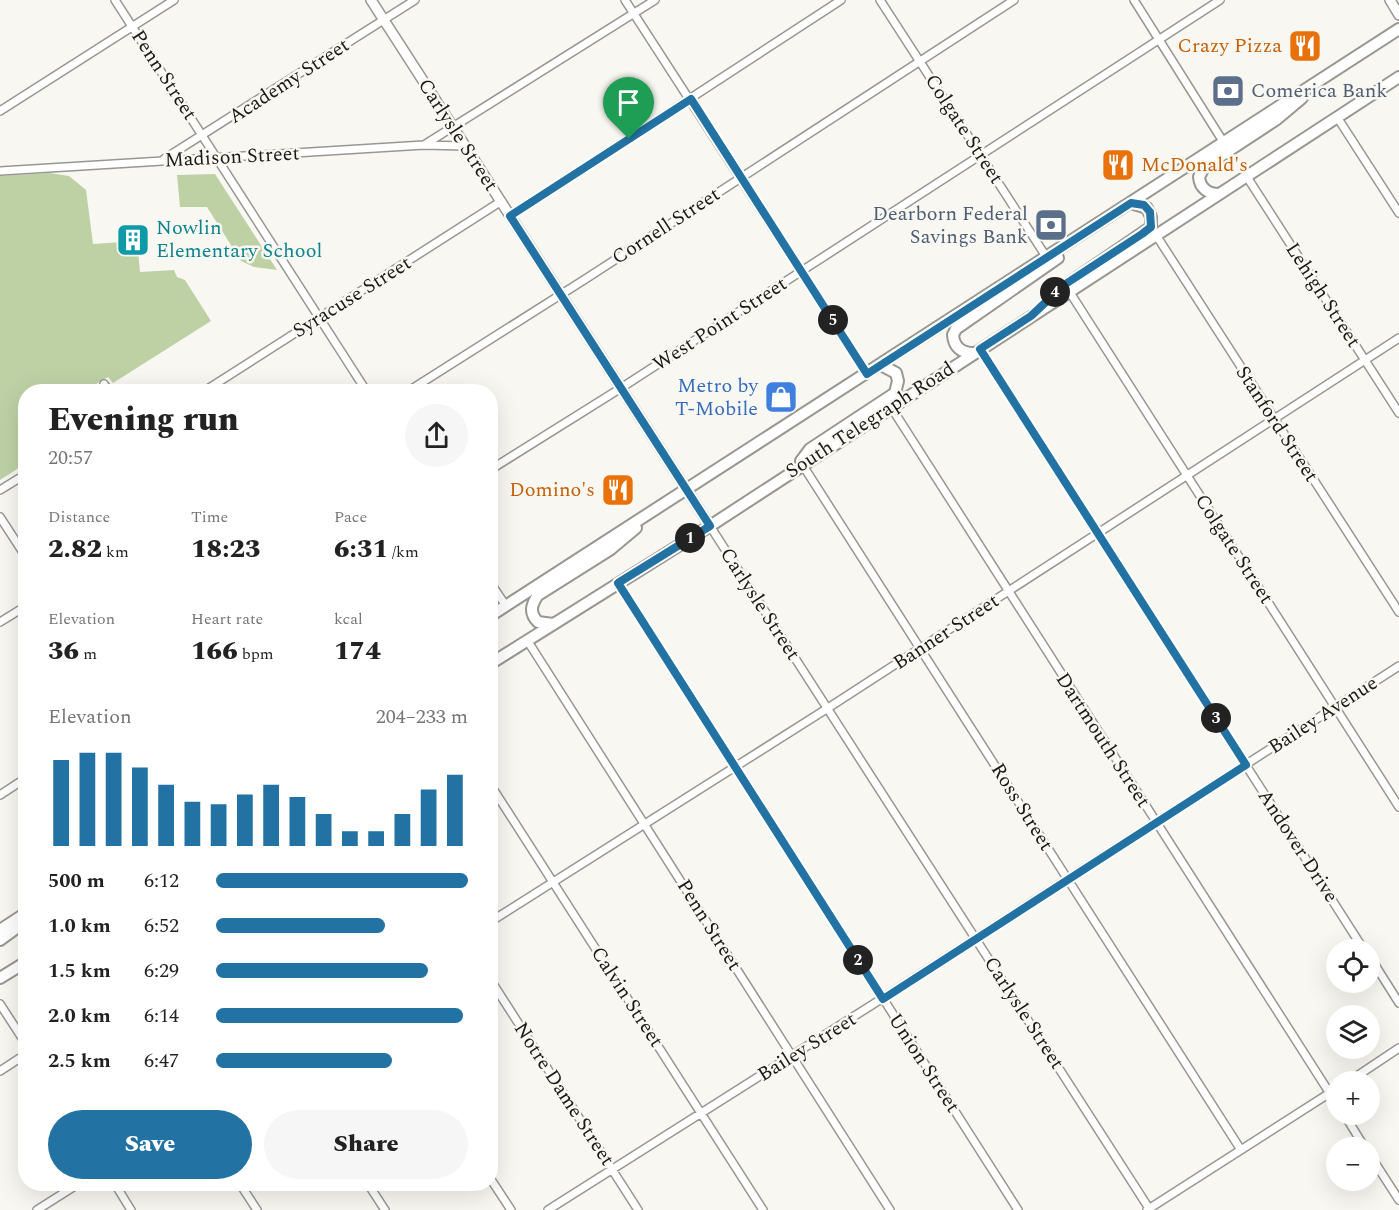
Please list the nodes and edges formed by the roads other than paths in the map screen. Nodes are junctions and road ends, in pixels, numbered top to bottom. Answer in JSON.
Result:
{"nodes":[{"id":1,"x":116,"y":0,"type":"edge"},
{"id":2,"x":174,"y":0,"type":"edge"},
{"id":3,"x":371,"y":0,"type":"edge"},
{"id":4,"x":415,"y":0,"type":"edge"},
{"id":5,"x":625,"y":0,"type":"edge"},
{"id":6,"x":655,"y":0,"type":"edge"},
{"id":7,"x":841,"y":0,"type":"edge"},
{"id":8,"x":880,"y":0,"type":"edge"},
{"id":9,"x":1014,"y":0,"type":"edge"},
{"id":10,"x":1134,"y":0,"type":"edge"},
{"id":11,"x":1220,"y":0,"type":"edge"},
{"id":12,"x":1390,"y":0,"type":"edge"},
{"id":13,"x":634,"y":14,"type":"junction"},
{"id":14,"x":1399,"y":15,"type":"edge"},
{"id":15,"x":384,"y":20,"type":"junction"},
{"id":16,"x":132,"y":27,"type":"junction"},
{"id":17,"x":1399,"y":29,"type":"edge"},
{"id":18,"x":1159,"y":41,"type":"junction"},
{"id":19,"x":920,"y":62,"type":"junction"},
{"id":20,"x":1399,"y":77,"type":"edge"},
{"id":21,"x":1321,"y":80,"type":"junction"},
{"id":22,"x":691,"y":99,"type":"junction"},
{"id":23,"x":0,"y":111,"type":"edge"},
{"id":24,"x":1337,"y":117,"type":"junction"},
{"id":25,"x":453,"y":128,"type":"junction"},
{"id":26,"x":203,"y":136,"type":"junction"},
{"id":27,"x":1224,"y":143,"type":"junction"},
{"id":28,"x":424,"y":145,"type":"junction"},
{"id":29,"x":465,"y":146,"type":"junction"},
{"id":30,"x":980,"y":155,"type":"junction"},
{"id":31,"x":217,"y":158,"type":"junction"},
{"id":32,"x":162,"y":161,"type":"junction"},
{"id":33,"x":0,"y":171,"type":"edge"},
{"id":34,"x":1247,"y":177,"type":"junction"},
{"id":35,"x":742,"y":178,"type":"junction"},
{"id":36,"x":1219,"y":194,"type":"junction"},
{"id":37,"x":500,"y":202,"type":"junction"},
{"id":38,"x":1131,"y":203,"type":"junction"},
{"id":39,"x":1399,"y":213,"type":"edge"},
{"id":40,"x":510,"y":216,"type":"junction"},
{"id":41,"x":1156,"y":236,"type":"junction"},
{"id":42,"x":1077,"y":238,"type":"junction"},
{"id":43,"x":1047,"y":258,"type":"junction"},
{"id":44,"x":801,"y":271,"type":"junction"},
{"id":45,"x":1069,"y":291,"type":"junction"},
{"id":46,"x":561,"y":295,"type":"junction"},
{"id":47,"x":1031,"y":316,"type":"junction"},
{"id":48,"x":320,"y":317,"type":"junction"},
{"id":49,"x":1399,"y":338,"type":"edge"},
{"id":50,"x":976,"y":351,"type":"junction"},
{"id":51,"x":1365,"y":360,"type":"junction"},
{"id":52,"x":880,"y":365,"type":"junction"},
{"id":53,"x":867,"y":374,"type":"junction"},
{"id":54,"x":215,"y":384,"type":"edge"},
{"id":55,"x":362,"y":384,"type":"edge"},
{"id":56,"x":420,"y":384,"type":"edge"},
{"id":57,"x":621,"y":388,"type":"junction"},
{"id":58,"x":891,"y":407,"type":"junction"},
{"id":59,"x":1399,"y":413,"type":"edge"},
{"id":60,"x":1274,"y":419,"type":"junction"},
{"id":61,"x":802,"y":464,"type":"junction"},
{"id":62,"x":498,"y":465,"type":"edge"},
{"id":63,"x":791,"y":472,"type":"junction"},
{"id":64,"x":1187,"y":476,"type":"junction"},
{"id":65,"x":18,"y":479,"type":"edge"},
{"id":66,"x":0,"y":490,"type":"edge"},
{"id":67,"x":687,"y":491,"type":"junction"},
{"id":68,"x":0,"y":517,"type":"edge"},
{"id":69,"x":644,"y":518,"type":"junction"},
{"id":70,"x":710,"y":526,"type":"junction"},
{"id":71,"x":1097,"y":534,"type":"junction"},
{"id":72,"x":18,"y":545,"type":"edge"},
{"id":73,"x":618,"y":583,"type":"junction"},
{"id":74,"x":1008,"y":591,"type":"junction"},
{"id":75,"x":498,"y":594,"type":"edge"},
{"id":76,"x":506,"y":606,"type":"junction"},
{"id":77,"x":18,"y":611,"type":"edge"},
{"id":78,"x":498,"y":611,"type":"edge"},
{"id":79,"x":1399,"y":612,"type":"edge"},
{"id":80,"x":0,"y":622,"type":"edge"},
{"id":81,"x":553,"y":624,"type":"junction"},
{"id":82,"x":527,"y":640,"type":"junction"},
{"id":83,"x":921,"y":648,"type":"junction"},
{"id":84,"x":498,"y":659,"type":"edge"},
{"id":85,"x":1399,"y":666,"type":"edge"},
{"id":86,"x":828,"y":708,"type":"junction"},
{"id":87,"x":1335,"y":708,"type":"junction"},
{"id":88,"x":1246,"y":765,"type":"junction"},
{"id":89,"x":735,"y":767,"type":"junction"},
{"id":90,"x":18,"y":783,"type":"edge"},
{"id":91,"x":0,"y":795,"type":"edge"},
{"id":92,"x":498,"y":796,"type":"edge"},
{"id":93,"x":1399,"y":807,"type":"edge"},
{"id":94,"x":1156,"y":823,"type":"junction"},
{"id":95,"x":645,"y":824,"type":"junction"},
{"id":96,"x":1067,"y":879,"type":"junction"},
{"id":97,"x":554,"y":882,"type":"junction"},
{"id":98,"x":498,"y":917,"type":"edge"},
{"id":99,"x":18,"y":918,"type":"edge"},
{"id":100,"x":18,"y":927,"type":"edge"},
{"id":101,"x":0,"y":930,"type":"edge"},
{"id":102,"x":976,"y":939,"type":"junction"},
{"id":103,"x":1357,"y":939,"type":"edge"},
{"id":104,"x":0,"y":940,"type":"edge"},
{"id":105,"x":18,"y":967,"type":"edge"},
{"id":106,"x":1380,"y":973,"type":"edge"},
{"id":107,"x":0,"y":978,"type":"edge"},
{"id":108,"x":498,"y":990,"type":"edge"},
{"id":109,"x":883,"y":999,"type":"junction"},
{"id":110,"x":0,"y":1004,"type":"edge"},
{"id":111,"x":1399,"y":1004,"type":"edge"},
{"id":112,"x":18,"y":1032,"type":"edge"},
{"id":113,"x":1399,"y":1048,"type":"edge"},
{"id":114,"x":792,"y":1056,"type":"junction"},
{"id":115,"x":18,"y":1059,"type":"edge"},
{"id":116,"x":0,"y":1071,"type":"edge"},
{"id":117,"x":1364,"y":1071,"type":"edge"},
{"id":118,"x":1326,"y":1080,"type":"edge"},
{"id":119,"x":1326,"y":1095,"type":"edge"},
{"id":120,"x":702,"y":1113,"type":"junction"},
{"id":121,"x":1241,"y":1150,"type":"junction"},
{"id":122,"x":613,"y":1170,"type":"junction"},
{"id":123,"x":1380,"y":1171,"type":"edge"},
{"id":124,"x":498,"y":1190,"type":"edge"},
{"id":125,"x":67,"y":1191,"type":"edge"},
{"id":126,"x":119,"y":1191,"type":"edge"},
{"id":127,"x":245,"y":1191,"type":"edge"},
{"id":128,"x":373,"y":1191,"type":"edge"},
{"id":129,"x":1399,"y":1200,"type":"edge"},
{"id":130,"x":37,"y":1210,"type":"edge"},
{"id":131,"x":131,"y":1210,"type":"edge"},
{"id":132,"x":257,"y":1210,"type":"edge"},
{"id":133,"x":385,"y":1210,"type":"edge"},
{"id":134,"x":511,"y":1210,"type":"edge"},
{"id":135,"x":548,"y":1210,"type":"edge"},
{"id":136,"x":638,"y":1210,"type":"edge"},
{"id":137,"x":763,"y":1210,"type":"edge"},
{"id":138,"x":890,"y":1210,"type":"edge"},
{"id":139,"x":1018,"y":1210,"type":"edge"},
{"id":140,"x":1149,"y":1210,"type":"edge"}],
"edges":[{"from":1,"to":16,"type":"street","name":"Penn Street"},
{"from":2,"to":16,"type":"street"},
{"from":3,"to":15,"type":"street","name":"Carlysle Street"},
{"from":4,"to":15,"type":"street","name":"Academy Street"},
{"from":5,"to":13,"type":"street"},
{"from":6,"to":13,"type":"street"},
{"from":7,"to":22,"type":"street"},
{"from":8,"to":19,"type":"street","name":"Colgate Street"},
{"from":9,"to":19,"type":"street","name":"Cornell Street"},
{"from":10,"to":18,"type":"street"},
{"from":11,"to":18,"type":"street","name":"West Point Street"},
{"from":12,"to":14,"type":"street"},
{"from":13,"to":22,"type":"street"},
{"from":13,"to":25,"type":"street"},
{"from":15,"to":25,"type":"street","name":"Carlysle Street"},
{"from":15,"to":26,"type":"street","name":"Academy Street"},
{"from":16,"to":23,"type":"street"},
{"from":16,"to":26,"type":"street","name":"Penn Street"},
{"from":17,"to":21,"type":"main road","name":"South Telegraph Road"},
{"from":18,"to":27,"type":"street"},
{"from":18,"to":30,"type":"street","name":"West Point Street"},
{"from":19,"to":30,"type":"street","name":"Colgate Street"},
{"from":19,"to":35,"type":"street","name":"Cornell Street"},
{"from":20,"to":24,"type":"main road","name":"South Telegraph Road"},
{"from":21,"to":27,"type":"main road","name":"South Telegraph Road"},
{"from":21,"to":36,"type":"main road"},
{"from":22,"to":35,"type":"street"},
{"from":22,"to":40,"type":"street"},
{"from":24,"to":34,"type":"main road","name":"South Telegraph Road"},
{"from":24,"to":39,"type":"street"},
{"from":25,"to":28,"type":"street"},
{"from":25,"to":29,"type":"street","name":"Carlysle Street"},
{"from":26,"to":31,"type":"street","name":"Penn Street"},
{"from":26,"to":32,"type":"street","name":"Academy Street"},
{"from":27,"to":38,"type":"main road","name":"South Telegraph Road"},
{"from":28,"to":29,"type":"street","name":"Madison Street"},
{"from":28,"to":31,"type":"street","name":"Madison Street"},
{"from":29,"to":37,"type":"street","name":"Carlysle Street"},
{"from":30,"to":43,"type":"street","name":"Colgate Street"},
{"from":30,"to":44,"type":"street","name":"West Point Street"},
{"from":31,"to":32,"type":"street","name":"Madison Street"},
{"from":31,"to":48,"type":"street","name":"Penn Street"},
{"from":32,"to":33,"type":"street","name":"Madison Street"},
{"from":34,"to":36,"type":"main road","name":"South Telegraph Road"},
{"from":34,"to":51,"type":"street","name":"Lehigh Street"},
{"from":35,"to":44,"type":"street"},
{"from":35,"to":46,"type":"street","name":"Cornell Street"},
{"from":36,"to":41,"type":"main road","name":"South Telegraph Road"},
{"from":37,"to":40,"type":"street","name":"Carlysle Street"},
{"from":37,"to":48,"type":"street","name":"Syracuse Street"},
{"from":38,"to":42,"type":"main road","name":"South Telegraph Road"},
{"from":38,"to":47,"type":"main road"},
{"from":40,"to":46,"type":"street","name":"Carlysle Street"},
{"from":41,"to":45,"type":"main road","name":"South Telegraph Road"},
{"from":41,"to":60,"type":"street","name":"Stanford Street"},
{"from":42,"to":43,"type":"main road","name":"South Telegraph Road"},
{"from":42,"to":50,"type":"main road"},
{"from":43,"to":52,"type":"main road","name":"South Telegraph Road"},
{"from":44,"to":53,"type":"street"},
{"from":44,"to":57,"type":"street","name":"West Point Street"},
{"from":45,"to":47,"type":"main road","name":"South Telegraph Road"},
{"from":45,"to":64,"type":"street","name":"Colgate Street"},
{"from":46,"to":56,"type":"street","name":"Cornell Street"},
{"from":46,"to":57,"type":"street","name":"Carlysle Street"},
{"from":47,"to":50,"type":"main road","name":"South Telegraph Road"},
{"from":48,"to":54,"type":"street","name":"Syracuse Street"},
{"from":48,"to":55,"type":"street","name":"Penn Street"},
{"from":49,"to":51,"type":"street","name":"Banner Street"},
{"from":50,"to":58,"type":"main road","name":"South Telegraph Road"},
{"from":50,"to":71,"type":"street","name":"Andover Drive"},
{"from":51,"to":59,"type":"street","name":"Lehigh Street"},
{"from":51,"to":60,"type":"street","name":"Banner Street"},
{"from":52,"to":53,"type":"main road","name":"South Telegraph Road"},
{"from":52,"to":63,"type":"main road"},
{"from":53,"to":67,"type":"main road","name":"South Telegraph Road"},
{"from":57,"to":62,"type":"street","name":"West Point Street"},
{"from":57,"to":67,"type":"street","name":"Carlysle Street"},
{"from":58,"to":61,"type":"main road","name":"South Telegraph Road"},
{"from":58,"to":74,"type":"street","name":"Dartmouth Street"},
{"from":60,"to":64,"type":"street","name":"Banner Street"},
{"from":60,"to":79,"type":"street","name":"Stanford Street"},
{"from":61,"to":63,"type":"main road","name":"South Telegraph Road"},
{"from":61,"to":83,"type":"street","name":"Ross Street"},
{"from":63,"to":70,"type":"main road","name":"South Telegraph Road"},
{"from":64,"to":71,"type":"street","name":"Banner Street"},
{"from":64,"to":87,"type":"street","name":"Colgate Street"},
{"from":65,"to":66,"type":"street"},
{"from":67,"to":69,"type":"main road","name":"South Telegraph Road"},
{"from":67,"to":70,"type":"street","name":"Carlysle Street"},
{"from":68,"to":72,"type":"street"},
{"from":69,"to":76,"type":"main road","name":"South Telegraph Road"},
{"from":69,"to":81,"type":"main road"},
{"from":70,"to":73,"type":"main road","name":"South Telegraph Road"},
{"from":70,"to":86,"type":"street","name":"Carlysle Street"},
{"from":71,"to":74,"type":"street","name":"Banner Street"},
{"from":71,"to":88,"type":"street","name":"Andover Drive"},
{"from":73,"to":81,"type":"main road","name":"South Telegraph Road"},
{"from":73,"to":89,"type":"street","name":"Union Street"},
{"from":74,"to":83,"type":"street","name":"Banner Street"},
{"from":74,"to":94,"type":"street","name":"Dartmouth Street"},
{"from":75,"to":76,"type":"street"},
{"from":76,"to":78,"type":"main road","name":"South Telegraph Road"},
{"from":77,"to":80,"type":"street"},
{"from":81,"to":82,"type":"main road","name":"South Telegraph Road"},
{"from":82,"to":84,"type":"main road","name":"South Telegraph Road"},
{"from":82,"to":95,"type":"street","name":"Penn Street"},
{"from":83,"to":86,"type":"street","name":"Banner Street"},
{"from":83,"to":96,"type":"street","name":"Ross Street"},
{"from":85,"to":87,"type":"street","name":"Bailey Avenue"},
{"from":86,"to":89,"type":"street","name":"Banner Street"},
{"from":86,"to":102,"type":"street","name":"Carlysle Street"},
{"from":87,"to":88,"type":"street","name":"Bailey Avenue"},
{"from":87,"to":93,"type":"street","name":"Colgate Street"},
{"from":88,"to":94,"type":"street","name":"Bailey Avenue"},
{"from":88,"to":103,"type":"street","name":"Andover Drive"},
{"from":89,"to":95,"type":"street","name":"Banner Street"},
{"from":89,"to":109,"type":"street","name":"Union Street"},
{"from":90,"to":91,"type":"street"},
{"from":92,"to":97,"type":"street","name":"Calvin Street"},
{"from":94,"to":96,"type":"street","name":"Bailey Street"},
{"from":94,"to":118,"type":"street","name":"Dartmouth Street"},
{"from":95,"to":97,"type":"street","name":"Banner Street"},
{"from":95,"to":114,"type":"street","name":"Penn Street"},
{"from":96,"to":102,"type":"street","name":"Bailey Street"},
{"from":96,"to":121,"type":"street","name":"Ross Street"},
{"from":97,"to":98,"type":"street","name":"Banner Street"},
{"from":97,"to":120,"type":"street","name":"Calvin Street"},
{"from":99,"to":101,"type":"main road"},
{"from":100,"to":104,"type":"main road"},
{"from":102,"to":109,"type":"street","name":"Bailey Street"},
{"from":102,"to":140,"type":"street","name":"Carlysle Street"},
{"from":105,"to":107,"type":"main road"},
{"from":106,"to":111,"type":"street"},
{"from":108,"to":122,"type":"street","name":"Notre Dame Street"},
{"from":109,"to":114,"type":"street","name":"Bailey Street"},
{"from":109,"to":139,"type":"street","name":"Union Street"},
{"from":110,"to":112,"type":"street"},
{"from":113,"to":117,"type":"street"},
{"from":114,"to":120,"type":"street","name":"Bailey Street"},
{"from":114,"to":138,"type":"street","name":"Penn Street"},
{"from":115,"to":116,"type":"street"},
{"from":119,"to":121,"type":"street"},
{"from":120,"to":122,"type":"street","name":"Bailey Street"},
{"from":120,"to":137,"type":"street","name":"Calvin Street"},
{"from":121,"to":140,"type":"street"},
{"from":122,"to":135,"type":"street","name":"Bailey Street"},
{"from":122,"to":136,"type":"street","name":"Notre Dame Street"},
{"from":123,"to":129,"type":"street"},
{"from":124,"to":134,"type":"street"},
{"from":125,"to":130,"type":"street"},
{"from":126,"to":131,"type":"street"},
{"from":127,"to":132,"type":"street"},
{"from":128,"to":133,"type":"street"}]}
